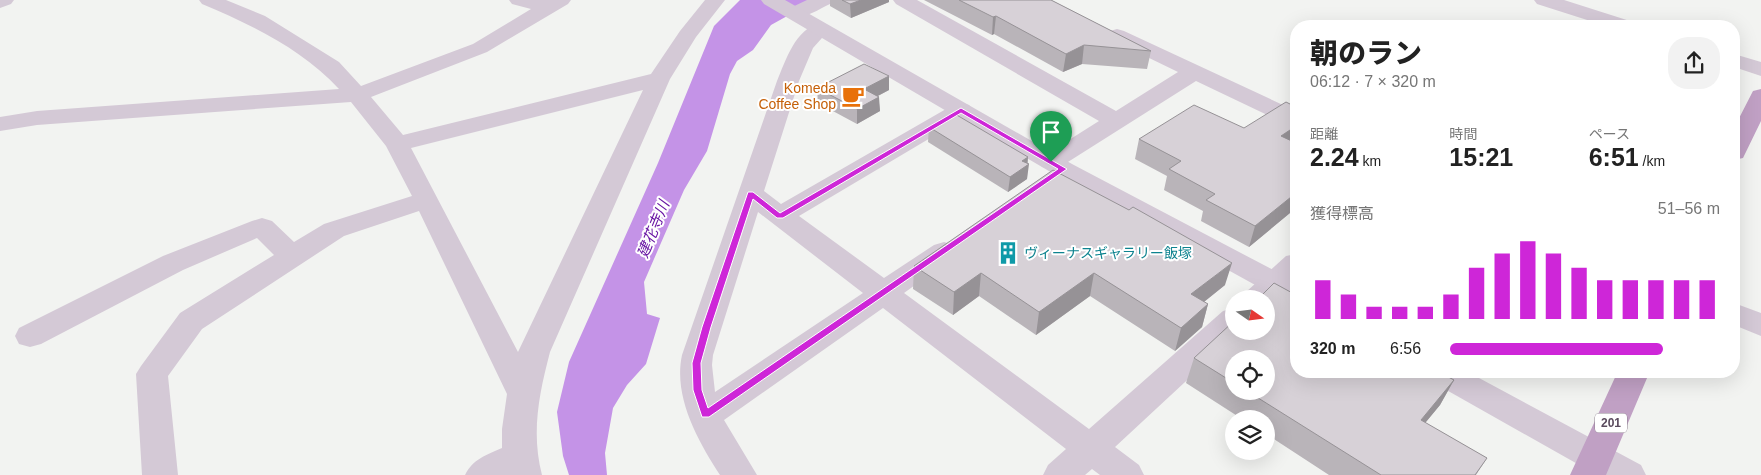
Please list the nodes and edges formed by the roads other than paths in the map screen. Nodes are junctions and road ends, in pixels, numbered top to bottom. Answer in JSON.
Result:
{"nodes":[{"id":1,"x":4,"y":0,"type":"edge"},
{"id":2,"x":209,"y":0,"type":"edge"},
{"id":3,"x":519,"y":0,"type":"edge"},
{"id":4,"x":716,"y":0,"type":"edge"},
{"id":5,"x":771,"y":0,"type":"edge"},
{"id":6,"x":823,"y":0,"type":"edge"},
{"id":7,"x":903,"y":0,"type":"edge"},
{"id":8,"x":1544,"y":0,"type":"edge"},
{"id":9,"x":1600,"y":0,"type":"edge"},
{"id":10,"x":0,"y":2,"type":"edge"},
{"id":11,"x":554,"y":4,"type":"edge"},
{"id":12,"x":795,"y":13,"type":"junction"},
{"id":13,"x":1584,"y":13,"type":"junction"},
{"id":14,"x":1576,"y":20,"type":"edge"},
{"id":15,"x":1607,"y":20,"type":"edge"},
{"id":16,"x":1097,"y":26,"type":"edge"},
{"id":17,"x":820,"y":29,"type":"junction"},
{"id":18,"x":1740,"y":62,"type":"edge"},
{"id":19,"x":1761,"y":69,"type":"edge"},
{"id":20,"x":1193,"y":73,"type":"junction"},
{"id":21,"x":659,"y":79,"type":"junction"},
{"id":22,"x":357,"y":95,"type":"junction"},
{"id":23,"x":1761,"y":96,"type":"edge"},
{"id":24,"x":961,"y":110,"type":"junction"},
{"id":25,"x":1290,"y":117,"type":"edge"},
{"id":26,"x":1116,"y":121,"type":"junction"},
{"id":27,"x":0,"y":124,"type":"edge"},
{"id":28,"x":1740,"y":140,"type":"edge"},
{"id":29,"x":397,"y":144,"type":"junction"},
{"id":30,"x":1051,"y":172,"type":"junction"},
{"id":31,"x":750,"y":194,"type":"junction"},
{"id":32,"x":427,"y":200,"type":"junction"},
{"id":33,"x":780,"y":216,"type":"junction"},
{"id":34,"x":965,"y":237,"type":"edge"},
{"id":35,"x":293,"y":256,"type":"junction"},
{"id":36,"x":1290,"y":271,"type":"edge"},
{"id":37,"x":1271,"y":290,"type":"edge"},
{"id":38,"x":1275,"y":292,"type":"edge"},
{"id":39,"x":883,"y":293,"type":"junction"},
{"id":40,"x":1740,"y":316,"type":"edge"},
{"id":41,"x":1761,"y":325,"type":"edge"},
{"id":42,"x":1225,"y":327,"type":"edge"},
{"id":43,"x":30,"y":336,"type":"dead end"},
{"id":44,"x":1449,"y":378,"type":"edge"},
{"id":45,"x":1631,"y":378,"type":"edge"},
{"id":46,"x":523,"y":393,"type":"junction"},
{"id":47,"x":706,"y":415,"type":"junction"},
{"id":48,"x":1090,"y":448,"type":"junction"},
{"id":49,"x":521,"y":466,"type":"edge"},
{"id":50,"x":1592,"y":466,"type":"edge"},
{"id":51,"x":160,"y":475,"type":"edge"},
{"id":52,"x":483,"y":475,"type":"edge"},
{"id":53,"x":739,"y":475,"type":"edge"},
{"id":54,"x":1061,"y":475,"type":"edge"},
{"id":55,"x":1126,"y":475,"type":"edge"},
{"id":56,"x":1628,"y":475,"type":"edge"}],
"edges":[{"from":1,"to":10,"type":"street"},
{"from":2,"to":22,"type":"street"},
{"from":3,"to":11,"type":"street"},
{"from":4,"to":21,"type":"street"},
{"from":5,"to":12,"type":"street"},
{"from":6,"to":12,"type":"street"},
{"from":7,"to":26,"type":"street"},
{"from":8,"to":13,"type":"street"},
{"from":9,"to":13,"type":"street"},
{"from":11,"to":22,"type":"street"},
{"from":12,"to":17,"type":"street"},
{"from":13,"to":14,"type":"street"},
{"from":13,"to":15,"type":"street"},
{"from":16,"to":20,"type":"street"},
{"from":17,"to":24,"type":"street"},
{"from":17,"to":31,"type":"street"},
{"from":18,"to":19,"type":"street"},
{"from":20,"to":25,"type":"street"},
{"from":20,"to":26,"type":"street"},
{"from":21,"to":29,"type":"street"},
{"from":21,"to":46,"type":"street"},
{"from":22,"to":27,"type":"street"},
{"from":22,"to":29,"type":"street"},
{"from":23,"to":28,"type":"highway"},
{"from":24,"to":30,"type":"street"},
{"from":24,"to":33,"type":"street"},
{"from":26,"to":30,"type":"street"},
{"from":29,"to":32,"type":"street"},
{"from":30,"to":37,"type":"street"},
{"from":31,"to":33,"type":"street"},
{"from":31,"to":47,"type":"street"},
{"from":32,"to":35,"type":"street"},
{"from":32,"to":46,"type":"street"},
{"from":33,"to":39,"type":"street"},
{"from":34,"to":39,"type":"street"},
{"from":35,"to":43,"type":"street"},
{"from":35,"to":51,"type":"street"},
{"from":36,"to":38,"type":"street"},
{"from":39,"to":47,"type":"street"},
{"from":39,"to":48,"type":"street"},
{"from":40,"to":41,"type":"street"},
{"from":42,"to":48,"type":"street"},
{"from":44,"to":50,"type":"street"},
{"from":45,"to":50,"type":"highway","number":"201"},
{"from":46,"to":49,"type":"street"},
{"from":47,"to":53,"type":"street"},
{"from":48,"to":54,"type":"street"},
{"from":48,"to":55,"type":"street"},
{"from":49,"to":52,"type":"street"},
{"from":50,"to":56,"type":"street"}]}
